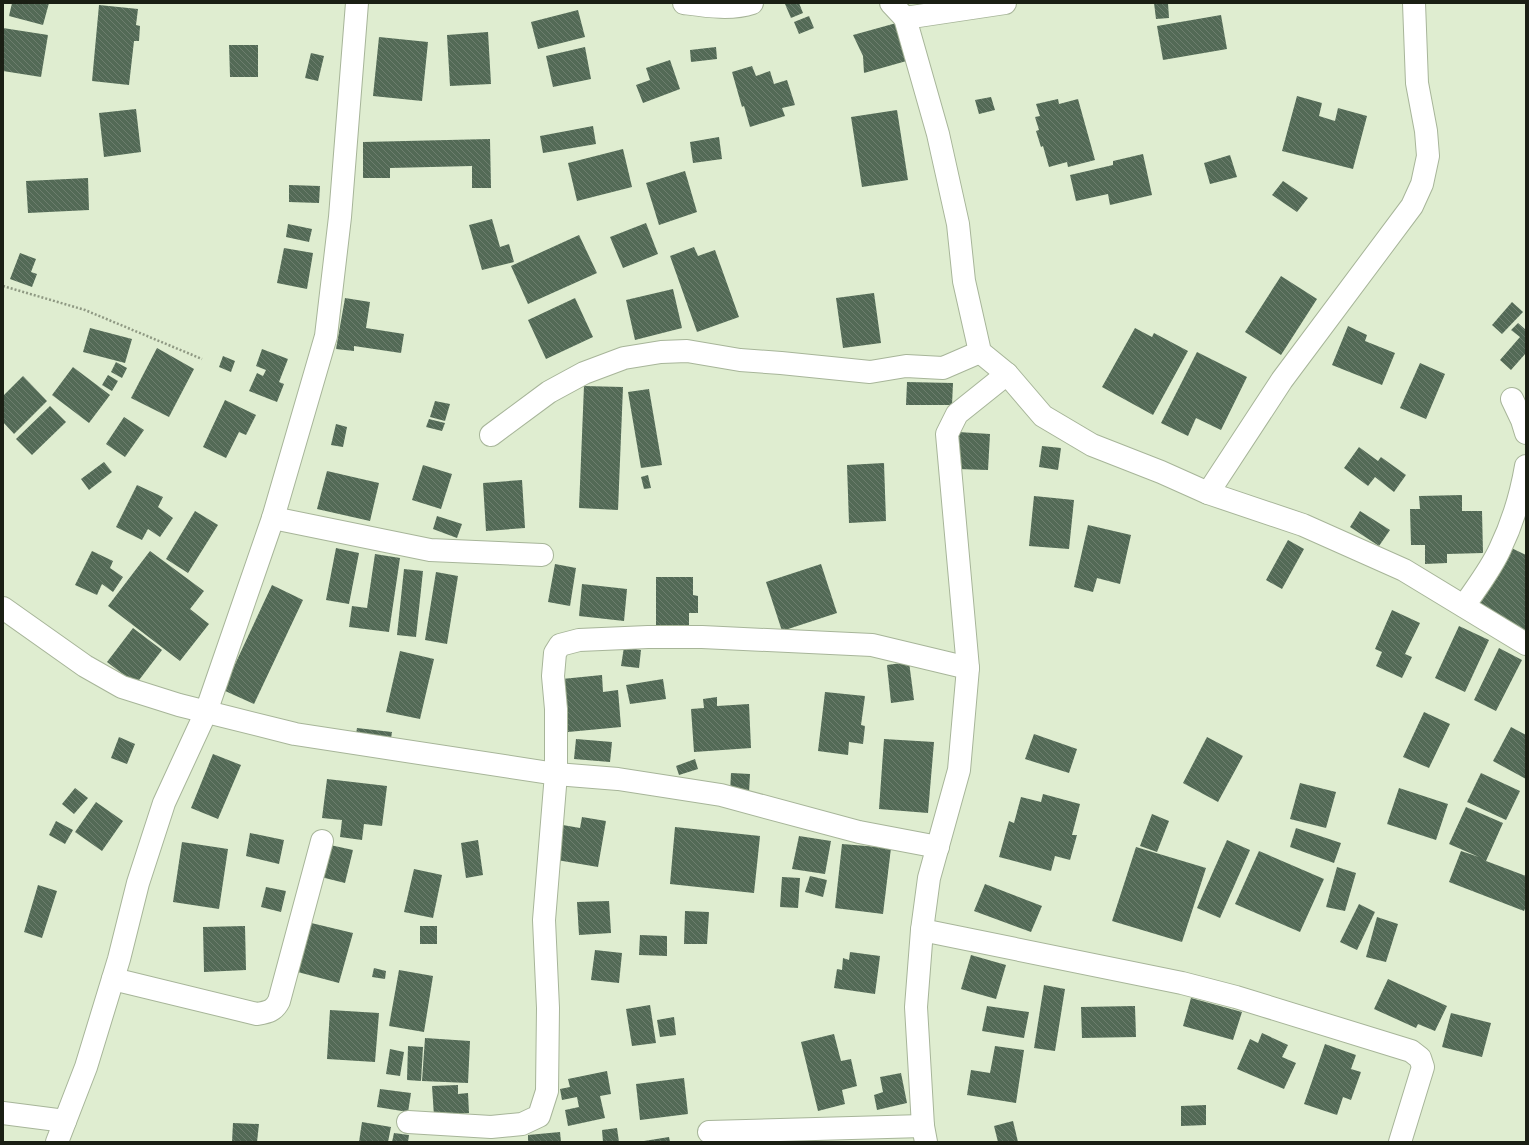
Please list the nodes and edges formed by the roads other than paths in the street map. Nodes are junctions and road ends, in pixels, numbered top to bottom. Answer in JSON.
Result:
{"nodes":[{"id":1,"x":357,"y":3,"type":"edge"},
{"id":2,"x":684,"y":3,"type":"edge"},
{"id":3,"x":752,"y":3,"type":"edge"},
{"id":4,"x":1005,"y":3,"type":"edge"},
{"id":5,"x":1414,"y":3,"type":"edge"},
{"id":6,"x":898,"y":10,"type":"edge"},
{"id":7,"x":980,"y":352,"type":"junction"},
{"id":8,"x":1007,"y":374,"type":"junction"},
{"id":9,"x":1512,"y":399,"type":"dead end"},
{"id":10,"x":1526,"y":433,"type":"edge"},
{"id":11,"x":491,"y":435,"type":"dead end"},
{"id":12,"x":1526,"y":466,"type":"edge"},
{"id":13,"x":1208,"y":493,"type":"junction"},
{"id":14,"x":273,"y":518,"type":"junction"},
{"id":15,"x":542,"y":555,"type":"dead end"},
{"id":16,"x":1464,"y":606,"type":"junction"},
{"id":17,"x":3,"y":608,"type":"edge"},
{"id":18,"x":1526,"y":644,"type":"edge"},
{"id":19,"x":968,"y":668,"type":"junction"},
{"id":20,"x":206,"y":712,"type":"junction"},
{"id":21,"x":556,"y":774,"type":"junction"},
{"id":22,"x":322,"y":841,"type":"dead end"},
{"id":23,"x":938,"y":846,"type":"junction"},
{"id":24,"x":922,"y":930,"type":"junction"},
{"id":25,"x":113,"y":979,"type":"junction"},
{"id":26,"x":3,"y":1113,"type":"edge"},
{"id":27,"x":65,"y":1122,"type":"junction"},
{"id":28,"x":408,"y":1122,"type":"dead end"},
{"id":29,"x":709,"y":1132,"type":"dead end"},
{"id":30,"x":924,"y":1134,"type":"edge"},
{"id":31,"x":57,"y":1142,"type":"edge"},
{"id":32,"x":1400,"y":1142,"type":"edge"}],
"edges":[{"from":1,"to":14,"type":"street"},
{"from":2,"to":3,"type":"street"},
{"from":4,"to":6,"type":"street"},
{"from":5,"to":13,"type":"street"},
{"from":6,"to":7,"type":"street"},
{"from":7,"to":8,"type":"street"},
{"from":7,"to":11,"type":"street"},
{"from":8,"to":13,"type":"street"},
{"from":8,"to":19,"type":"street"},
{"from":9,"to":10,"type":"street"},
{"from":12,"to":16,"type":"street"},
{"from":13,"to":16,"type":"street"},
{"from":14,"to":15,"type":"street"},
{"from":14,"to":20,"type":"street"},
{"from":16,"to":18,"type":"street"},
{"from":17,"to":20,"type":"street"},
{"from":19,"to":21,"type":"street"},
{"from":19,"to":23,"type":"street"},
{"from":20,"to":21,"type":"street"},
{"from":20,"to":25,"type":"street"},
{"from":21,"to":23,"type":"street"},
{"from":21,"to":28,"type":"street"},
{"from":22,"to":25,"type":"street"},
{"from":23,"to":24,"type":"street"},
{"from":24,"to":30,"type":"street"},
{"from":24,"to":32,"type":"street"},
{"from":25,"to":27,"type":"street"},
{"from":26,"to":27,"type":"street"},
{"from":27,"to":31,"type":"street"},
{"from":29,"to":30,"type":"street"}]}
